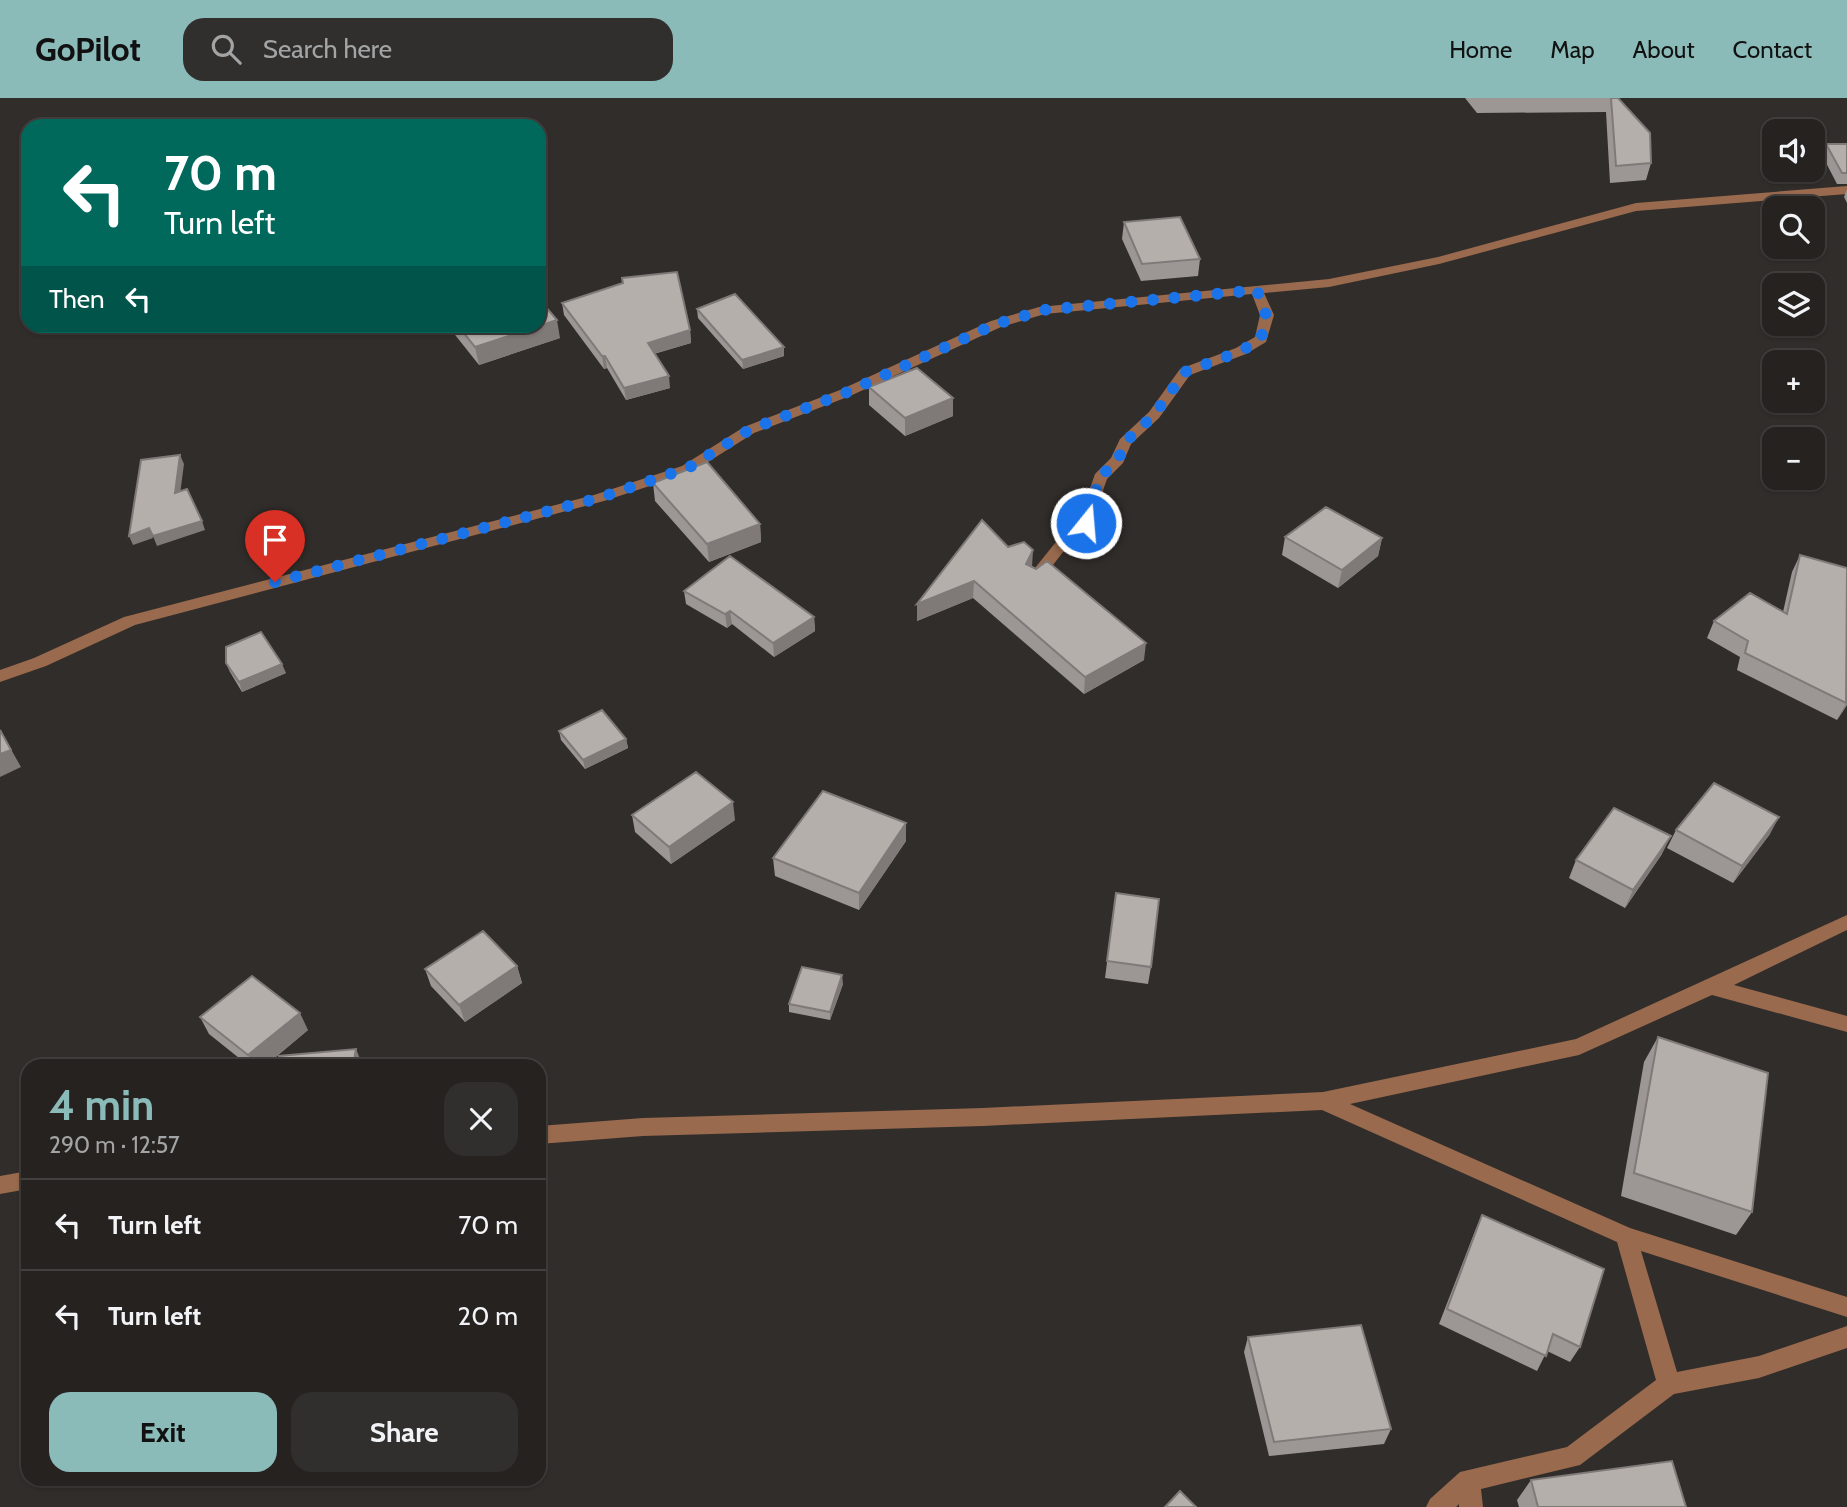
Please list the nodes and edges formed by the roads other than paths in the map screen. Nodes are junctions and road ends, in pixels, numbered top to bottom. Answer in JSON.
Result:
{"nodes":[{"id":1,"x":1847,"y":190,"type":"edge"},
{"id":2,"x":1257,"y":290,"type":"junction"},
{"id":3,"x":1034,"y":579,"type":"edge"},
{"id":4,"x":0,"y":676,"type":"edge"},
{"id":5,"x":1847,"y":922,"type":"edge"},
{"id":6,"x":1711,"y":987,"type":"junction"},
{"id":7,"x":1847,"y":1024,"type":"edge"},
{"id":8,"x":1323,"y":1101,"type":"junction"},
{"id":9,"x":546,"y":1134,"type":"edge"},
{"id":10,"x":21,"y":1181,"type":"edge"},
{"id":11,"x":0,"y":1185,"type":"edge"},
{"id":12,"x":1626,"y":1236,"type":"junction"},
{"id":13,"x":1847,"y":1307,"type":"edge"},
{"id":14,"x":1847,"y":1337,"type":"edge"},
{"id":15,"x":1669,"y":1384,"type":"junction"},
{"id":16,"x":1468,"y":1480,"type":"junction"},
{"id":17,"x":1437,"y":1507,"type":"edge"},
{"id":18,"x":1471,"y":1507,"type":"edge"}],
"edges":[{"from":1,"to":2,"type":"street"},
{"from":2,"to":3,"type":"street"},
{"from":2,"to":4,"type":"street"},
{"from":5,"to":6,"type":"street"},
{"from":6,"to":7,"type":"street"},
{"from":6,"to":8,"type":"street"},
{"from":8,"to":9,"type":"street"},
{"from":8,"to":12,"type":"street"},
{"from":10,"to":11,"type":"street"},
{"from":12,"to":13,"type":"street"},
{"from":12,"to":15,"type":"street"},
{"from":14,"to":15,"type":"street"},
{"from":15,"to":16,"type":"street"},
{"from":16,"to":17,"type":"street"},
{"from":16,"to":18,"type":"street"}]}
